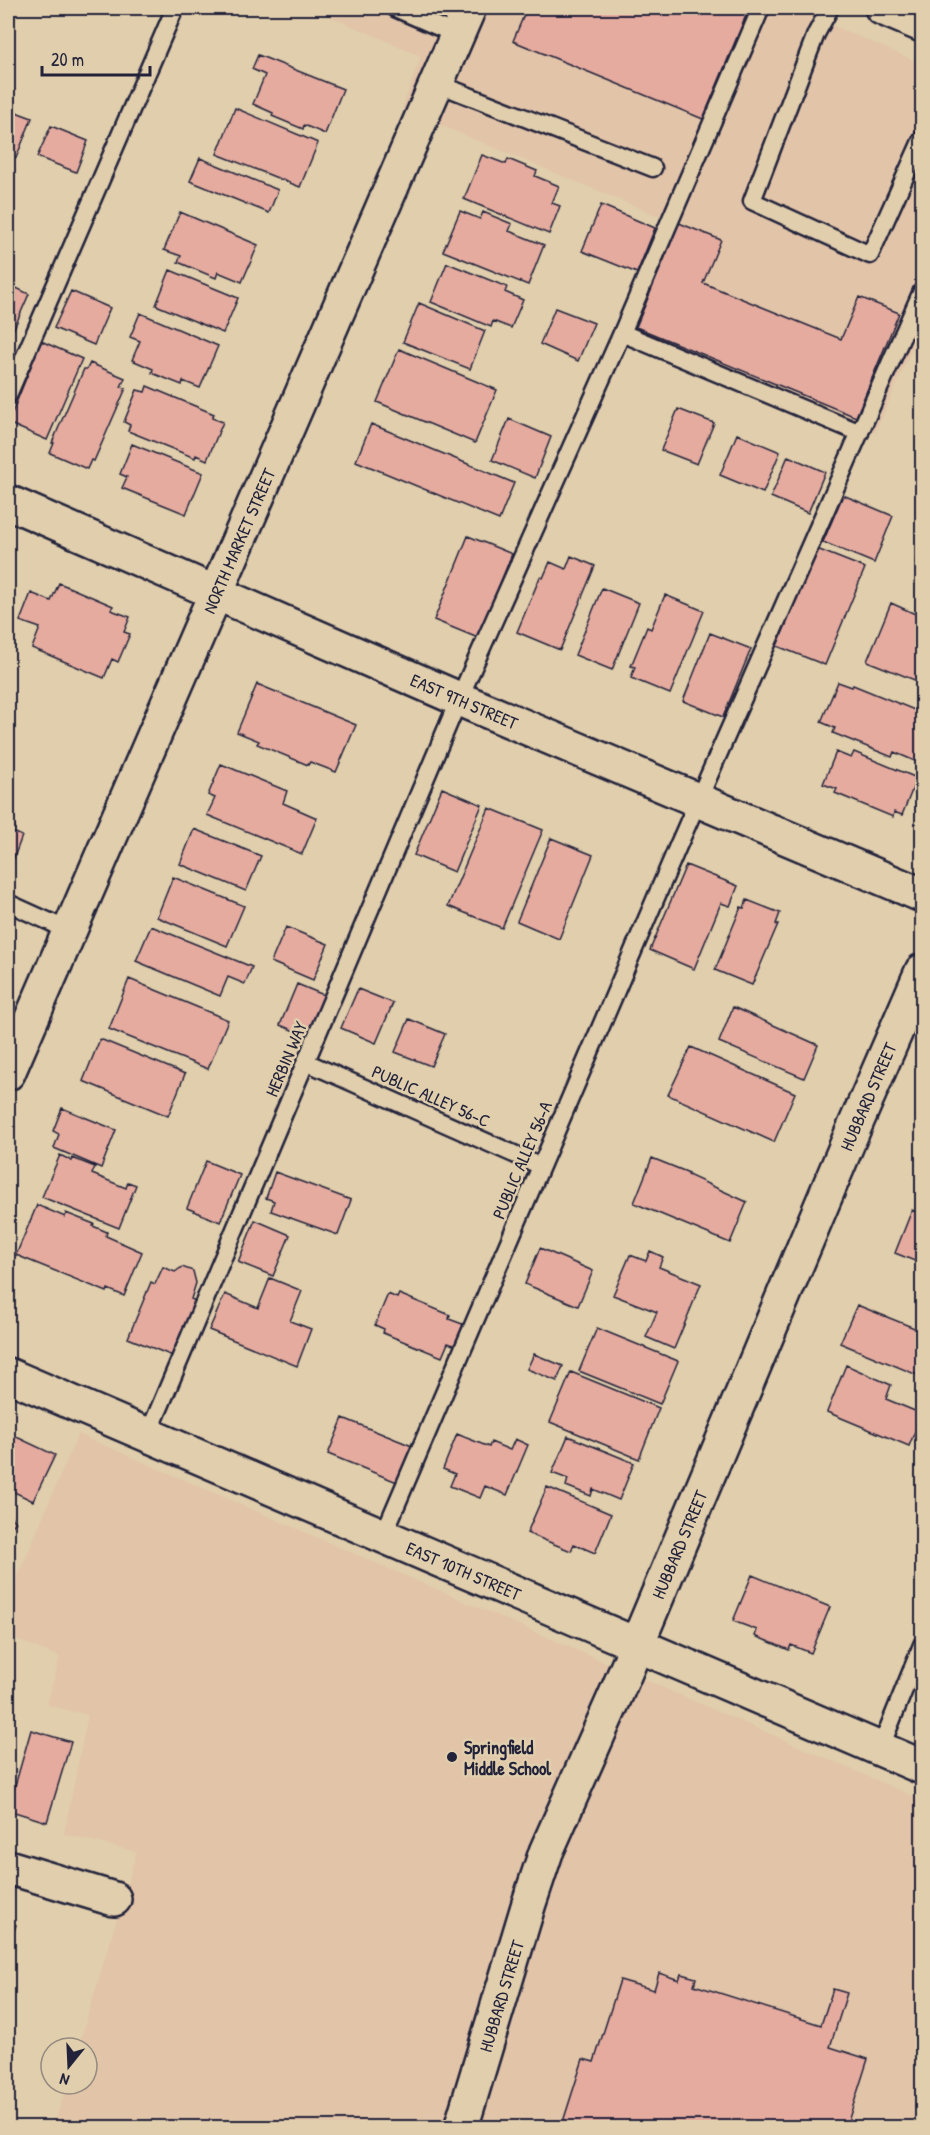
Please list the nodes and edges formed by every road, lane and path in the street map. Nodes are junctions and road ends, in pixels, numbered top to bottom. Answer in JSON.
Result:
{"nodes":[{"id":1,"x":175,"y":8,"type":"edge"},
{"id":2,"x":395,"y":8,"type":"edge"},
{"id":3,"x":761,"y":8,"type":"edge"},
{"id":4,"x":830,"y":8,"type":"edge"},
{"id":5,"x":882,"y":8,"type":"edge"},
{"id":6,"x":463,"y":21,"type":"edge"},
{"id":7,"x":922,"y":25,"type":"edge"},
{"id":8,"x":436,"y":83,"type":"junction"},
{"id":9,"x":922,"y":139,"type":"edge"},
{"id":10,"x":653,"y":168,"type":"dead end"},
{"id":11,"x":922,"y":291,"type":"edge"},
{"id":12,"x":622,"y":333,"type":"junction"},
{"id":13,"x":8,"y":395,"type":"edge"},
{"id":14,"x":860,"y":433,"type":"junction"},
{"id":15,"x":8,"y":502,"type":"edge"},
{"id":16,"x":216,"y":591,"type":"junction"},
{"id":17,"x":459,"y":699,"type":"junction"},
{"id":18,"x":698,"y":801,"type":"junction"},
{"id":19,"x":922,"y":895,"type":"edge"},
{"id":20,"x":8,"y":903,"type":"edge"},
{"id":21,"x":70,"y":931,"type":"junction"},
{"id":22,"x":922,"y":971,"type":"edge"},
{"id":23,"x":306,"y":1062,"type":"junction"},
{"id":24,"x":8,"y":1073,"type":"edge"},
{"id":25,"x":541,"y":1166,"type":"junction"},
{"id":26,"x":8,"y":1375,"type":"edge"},
{"id":27,"x":148,"y":1434,"type":"junction"},
{"id":28,"x":383,"y":1536,"type":"junction"},
{"id":29,"x":636,"y":1644,"type":"junction"},
{"id":30,"x":922,"y":1645,"type":"edge"},
{"id":31,"x":880,"y":1749,"type":"junction"},
{"id":32,"x":922,"y":1767,"type":"edge"},
{"id":33,"x":8,"y":1867,"type":"edge"},
{"id":34,"x":114,"y":1899,"type":"dead end"},
{"id":35,"x":461,"y":2127,"type":"edge"}],
"edges":[{"from":1,"to":13,"type":"lane"},
{"from":2,"to":6,"type":"lane"},
{"from":3,"to":12,"type":"lane","name":"HERBIN WAY"},
{"from":4,"to":9,"type":"lane"},
{"from":5,"to":7,"type":"street"},
{"from":6,"to":8,"type":"street","name":"NORTH MARKET STREET"},
{"from":8,"to":10,"type":"lane"},
{"from":8,"to":16,"type":"street","name":"NORTH MARKET STREET"},
{"from":11,"to":14,"type":"lane","name":"PUBLIC ALLEY 56-A"},
{"from":12,"to":14,"type":"lane"},
{"from":12,"to":17,"type":"lane","name":"HERBIN WAY"},
{"from":14,"to":18,"type":"lane","name":"PUBLIC ALLEY 56-A"},
{"from":15,"to":16,"type":"street","name":"EAST 9TH STREET"},
{"from":16,"to":17,"type":"street","name":"EAST 9TH STREET"},
{"from":16,"to":21,"type":"street","name":"NORTH MARKET STREET"},
{"from":17,"to":18,"type":"street","name":"EAST 9TH STREET"},
{"from":17,"to":23,"type":"lane","name":"HERBIN WAY"},
{"from":18,"to":19,"type":"street","name":"EAST 9TH STREET"},
{"from":18,"to":25,"type":"lane","name":"PUBLIC ALLEY 56-A"},
{"from":20,"to":21,"type":"lane"},
{"from":21,"to":24,"type":"street","name":"NORTH MARKET STREET"},
{"from":22,"to":29,"type":"street","name":"HUBBARD STREET"},
{"from":23,"to":25,"type":"lane","name":"PUBLIC ALLEY 56-C"},
{"from":23,"to":27,"type":"lane","name":"HERBIN WAY"},
{"from":25,"to":28,"type":"lane","name":"PUBLIC ALLEY 56-A"},
{"from":26,"to":27,"type":"street","name":"EAST 10TH STREET"},
{"from":27,"to":28,"type":"street","name":"EAST 10TH STREET"},
{"from":28,"to":29,"type":"street","name":"EAST 10TH STREET"},
{"from":29,"to":31,"type":"street","name":"EAST 10TH STREET"},
{"from":29,"to":35,"type":"street","name":"HUBBARD STREET"},
{"from":30,"to":31,"type":"lane"},
{"from":31,"to":32,"type":"street","name":"EAST 10TH STREET"},
{"from":33,"to":34,"type":"street"}]}
